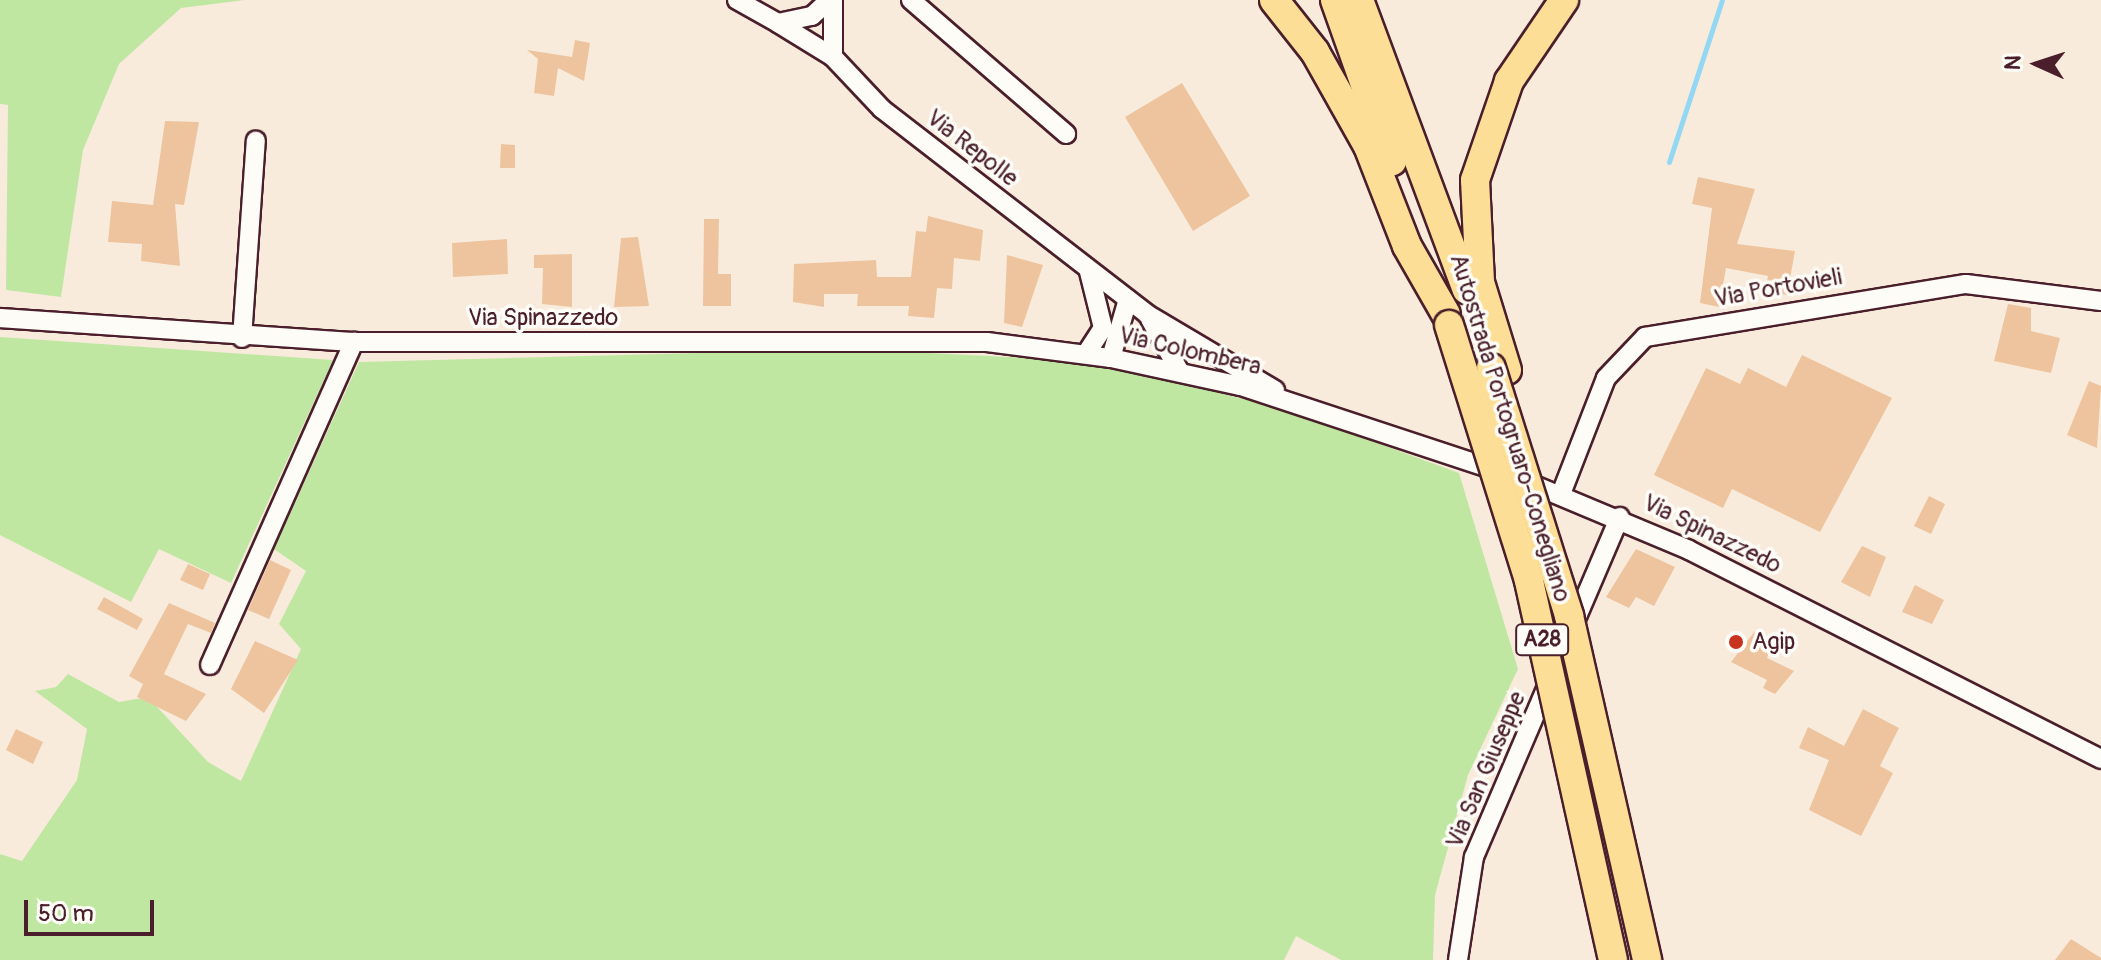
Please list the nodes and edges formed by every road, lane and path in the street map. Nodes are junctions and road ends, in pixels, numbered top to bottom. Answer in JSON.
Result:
{"nodes":[{"id":1,"x":737,"y":0,"type":"edge"},
{"id":2,"x":831,"y":0,"type":"edge"},
{"id":3,"x":911,"y":0,"type":"edge"},
{"id":4,"x":1274,"y":0,"type":"edge"},
{"id":5,"x":1335,"y":0,"type":"edge"},
{"id":6,"x":1359,"y":0,"type":"edge"},
{"id":7,"x":1564,"y":0,"type":"edge"},
{"id":8,"x":778,"y":23,"type":"junction"},
{"id":9,"x":833,"y":57,"type":"junction"},
{"id":10,"x":1066,"y":134,"type":"dead end"},
{"id":11,"x":256,"y":140,"type":"dead end"},
{"id":12,"x":1088,"y":270,"type":"junction"},
{"id":13,"x":1128,"y":299,"type":"junction"},
{"id":14,"x":2101,"y":301,"type":"edge"},
{"id":15,"x":1147,"y":314,"type":"junction"},
{"id":16,"x":0,"y":318,"type":"edge"},
{"id":17,"x":1448,"y":319,"type":"junction"},
{"id":18,"x":242,"y":338,"type":"junction"},
{"id":19,"x":354,"y":342,"type":"junction"},
{"id":20,"x":1086,"y":354,"type":"junction"},
{"id":21,"x":1111,"y":358,"type":"junction"},
{"id":22,"x":1499,"y":369,"type":"junction"},
{"id":23,"x":1180,"y":372,"type":"junction"},
{"id":24,"x":1283,"y":398,"type":"junction"},
{"id":25,"x":1561,"y":494,"type":"junction"},
{"id":26,"x":1620,"y":517,"type":"junction"},
{"id":27,"x":210,"y":665,"type":"dead end"},
{"id":28,"x":2101,"y":759,"type":"edge"},
{"id":29,"x":1458,"y":960,"type":"edge"},
{"id":30,"x":1613,"y":960,"type":"edge"},
{"id":31,"x":1647,"y":960,"type":"edge"}],
"edges":[{"from":1,"to":8,"type":"street","name":"Via Repolle"},
{"from":2,"to":8,"type":"street"},
{"from":2,"to":9,"type":"street"},
{"from":3,"to":10,"type":"street"},
{"from":4,"to":17,"type":"highway"},
{"from":5,"to":17,"type":"highway","name":"Autostrada Portogruaro-Conegliano","number":"A28"},
{"from":6,"to":22,"type":"highway","name":"Autostrada Portogruaro-Conegliano"},
{"from":7,"to":22,"type":"highway"},
{"from":8,"to":9,"type":"street","name":"Via Repolle"},
{"from":9,"to":12,"type":"street","name":"Via Repolle"},
{"from":11,"to":18,"type":"street"},
{"from":12,"to":13,"type":"street","name":"Via Repolle"},
{"from":12,"to":20,"type":"street"},
{"from":13,"to":15,"type":"street","name":"Via Repolle"},
{"from":13,"to":21,"type":"street"},
{"from":14,"to":25,"type":"street","name":"Via Portovieli"},
{"from":15,"to":23,"type":"street","name":"Via Repolle"},
{"from":15,"to":24,"type":"street","name":"Via Repolle"},
{"from":16,"to":18,"type":"street","name":"Via Spinazzedo"},
{"from":17,"to":30,"type":"highway","name":"Autostrada Portogruaro-Conegliano","number":"A28","bridge":true},
{"from":18,"to":19,"type":"street","name":"Via Spinazzedo"},
{"from":19,"to":20,"type":"street","name":"Via Spinazzedo"},
{"from":19,"to":27,"type":"street"},
{"from":20,"to":21,"type":"street","name":"Via Colombera"},
{"from":21,"to":23,"type":"street","name":"Via Colombera"},
{"from":22,"to":31,"type":"highway","name":"Autostrada Portogruaro-Conegliano","number":"A28","bridge":true},
{"from":23,"to":24,"type":"street","name":"Via Colombera"},
{"from":24,"to":25,"type":"street","name":"Via Spinazzedo"},
{"from":25,"to":26,"type":"street","name":"Via Spinazzedo"},
{"from":26,"to":28,"type":"street","name":"Via Spinazzedo"},
{"from":26,"to":29,"type":"street","name":"Via San Giuseppe"}]}
